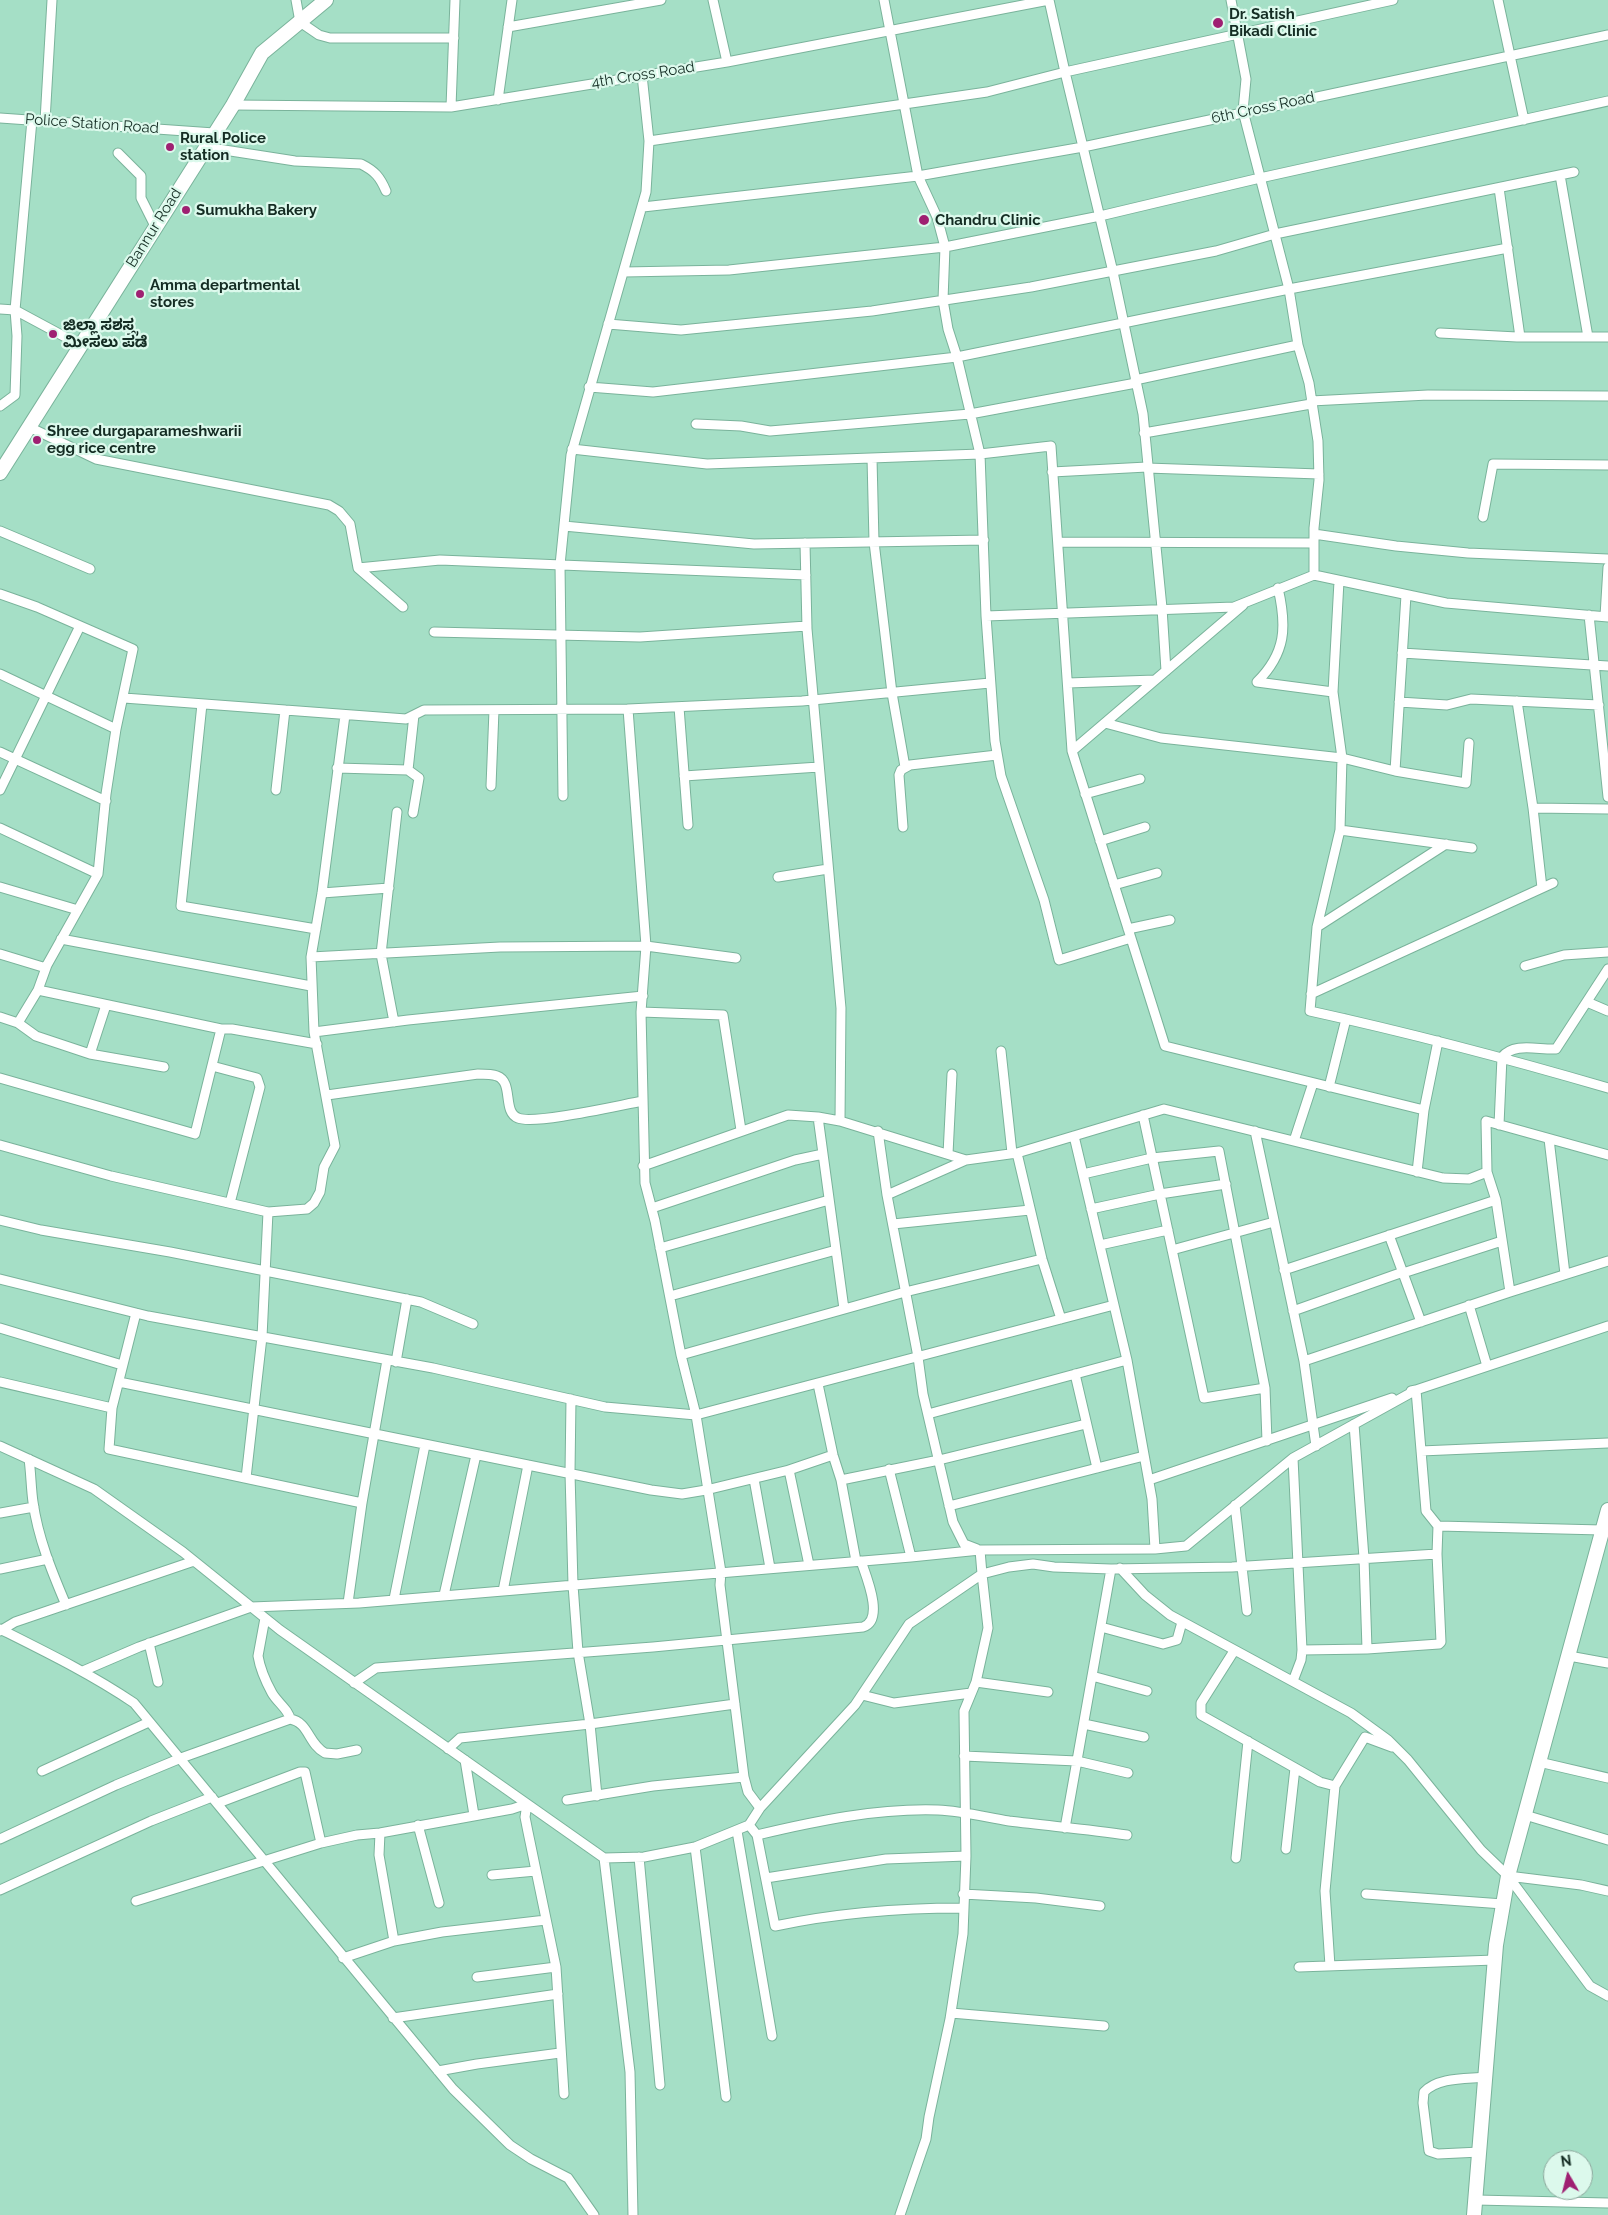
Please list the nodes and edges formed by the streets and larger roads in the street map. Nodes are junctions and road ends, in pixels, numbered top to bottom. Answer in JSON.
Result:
{"nodes":[{"id":1,"x":52,"y":0,"type":"edge"},
{"id":2,"x":296,"y":0,"type":"edge"},
{"id":3,"x":326,"y":0,"type":"edge"},
{"id":4,"x":455,"y":0,"type":"edge"},
{"id":5,"x":512,"y":0,"type":"edge"},
{"id":6,"x":661,"y":0,"type":"edge"},
{"id":7,"x":713,"y":0,"type":"edge"},
{"id":8,"x":884,"y":0,"type":"edge"},
{"id":9,"x":1050,"y":0,"type":"edge"},
{"id":10,"x":1230,"y":0,"type":"edge"},
{"id":11,"x":1393,"y":0,"type":"edge"},
{"id":12,"x":1498,"y":0,"type":"edge"},
{"id":13,"x":300,"y":22,"type":"junction"},
{"id":14,"x":508,"y":27,"type":"junction"},
{"id":15,"x":891,"y":29,"type":"junction"},
{"id":16,"x":1237,"y":33,"type":"junction"},
{"id":17,"x":1608,"y":35,"type":"edge"},
{"id":18,"x":454,"y":38,"type":"junction"},
{"id":19,"x":1510,"y":57,"type":"junction"},
{"id":20,"x":727,"y":62,"type":"junction"},
{"id":21,"x":1065,"y":72,"type":"junction"},
{"id":22,"x":642,"y":76,"type":"junction"},
{"id":23,"x":498,"y":100,"type":"junction"},
{"id":24,"x":1608,"y":102,"type":"edge"},
{"id":25,"x":232,"y":104,"type":"junction"},
{"id":26,"x":905,"y":104,"type":"junction"},
{"id":27,"x":451,"y":108,"type":"junction"},
{"id":28,"x":1243,"y":112,"type":"junction"},
{"id":29,"x":0,"y":118,"type":"edge"},
{"id":30,"x":32,"y":120,"type":"junction"},
{"id":31,"x":1524,"y":120,"type":"junction"},
{"id":32,"x":45,"y":121,"type":"junction"},
{"id":33,"x":214,"y":133,"type":"junction"},
{"id":34,"x":649,"y":141,"type":"junction"},
{"id":35,"x":205,"y":147,"type":"junction"},
{"id":36,"x":1083,"y":147,"type":"junction"},
{"id":37,"x":118,"y":153,"type":"dead end"},
{"id":38,"x":1574,"y":172,"type":"dead end"},
{"id":39,"x":1560,"y":175,"type":"junction"},
{"id":40,"x":918,"y":176,"type":"junction"},
{"id":41,"x":1260,"y":178,"type":"junction"},
{"id":42,"x":1499,"y":188,"type":"junction"},
{"id":43,"x":386,"y":191,"type":"dead end"},
{"id":44,"x":643,"y":207,"type":"junction"},
{"id":45,"x":1100,"y":216,"type":"junction"},
{"id":46,"x":155,"y":226,"type":"junction"},
{"id":47,"x":1275,"y":234,"type":"junction"},
{"id":48,"x":945,"y":247,"type":"junction"},
{"id":49,"x":1508,"y":248,"type":"junction"},
{"id":50,"x":624,"y":272,"type":"junction"},
{"id":51,"x":1113,"y":272,"type":"junction"},
{"id":52,"x":1289,"y":289,"type":"junction"},
{"id":53,"x":943,"y":300,"type":"junction"},
{"id":54,"x":0,"y":309,"type":"edge"},
{"id":55,"x":15,"y":310,"type":"junction"},
{"id":56,"x":608,"y":324,"type":"junction"},
{"id":57,"x":1124,"y":325,"type":"junction"},
{"id":58,"x":1440,"y":333,"type":"dead end"},
{"id":59,"x":1520,"y":337,"type":"junction"},
{"id":60,"x":1588,"y":337,"type":"junction"},
{"id":61,"x":1608,"y":337,"type":"edge"},
{"id":62,"x":80,"y":345,"type":"junction"},
{"id":63,"x":1298,"y":345,"type":"junction"},
{"id":64,"x":957,"y":357,"type":"junction"},
{"id":65,"x":1136,"y":382,"type":"junction"},
{"id":66,"x":589,"y":387,"type":"junction"},
{"id":67,"x":1608,"y":396,"type":"edge"},
{"id":68,"x":1311,"y":403,"type":"junction"},
{"id":69,"x":0,"y":406,"type":"edge"},
{"id":70,"x":970,"y":414,"type":"junction"},
{"id":71,"x":696,"y":424,"type":"dead end"},
{"id":72,"x":29,"y":427,"type":"junction"},
{"id":73,"x":1144,"y":433,"type":"junction"},
{"id":74,"x":572,"y":449,"type":"junction"},
{"id":75,"x":980,"y":454,"type":"junction"},
{"id":76,"x":872,"y":458,"type":"junction"},
{"id":77,"x":1608,"y":465,"type":"edge"},
{"id":78,"x":1147,"y":467,"type":"junction"},
{"id":79,"x":1052,"y":472,"type":"junction"},
{"id":80,"x":0,"y":473,"type":"edge"},
{"id":81,"x":1319,"y":474,"type":"junction"},
{"id":82,"x":1483,"y":517,"type":"dead end"},
{"id":83,"x":564,"y":526,"type":"junction"},
{"id":84,"x":0,"y":531,"type":"edge"},
{"id":85,"x":1314,"y":539,"type":"junction"},
{"id":86,"x":984,"y":540,"type":"junction"},
{"id":87,"x":874,"y":542,"type":"junction"},
{"id":88,"x":1058,"y":542,"type":"junction"},
{"id":89,"x":1154,"y":542,"type":"junction"},
{"id":90,"x":806,"y":543,"type":"junction"},
{"id":91,"x":1608,"y":559,"type":"edge"},
{"id":92,"x":560,"y":564,"type":"junction"},
{"id":93,"x":1608,"y":567,"type":"edge"},
{"id":94,"x":358,"y":568,"type":"junction"},
{"id":95,"x":90,"y":569,"type":"dead end"},
{"id":96,"x":806,"y":575,"type":"junction"},
{"id":97,"x":1314,"y":575,"type":"junction"},
{"id":98,"x":1339,"y":581,"type":"junction"},
{"id":99,"x":1278,"y":588,"type":"junction"},
{"id":100,"x":0,"y":594,"type":"edge"},
{"id":101,"x":1406,"y":595,"type":"junction"},
{"id":102,"x":1249,"y":600,"type":"junction"},
{"id":103,"x":403,"y":607,"type":"dead end"},
{"id":104,"x":1162,"y":608,"type":"junction"},
{"id":105,"x":1063,"y":614,"type":"junction"},
{"id":106,"x":1589,"y":615,"type":"junction"},
{"id":107,"x":986,"y":616,"type":"junction"},
{"id":108,"x":1607,"y":616,"type":"edge"},
{"id":109,"x":80,"y":626,"type":"junction"},
{"id":110,"x":807,"y":626,"type":"junction"},
{"id":111,"x":434,"y":632,"type":"dead end"},
{"id":112,"x":561,"y":634,"type":"junction"},
{"id":113,"x":1402,"y":653,"type":"junction"},
{"id":114,"x":1594,"y":665,"type":"junction"},
{"id":115,"x":1608,"y":666,"type":"edge"},
{"id":116,"x":1166,"y":672,"type":"junction"},
{"id":117,"x":0,"y":674,"type":"edge"},
{"id":118,"x":1155,"y":680,"type":"junction"},
{"id":119,"x":990,"y":683,"type":"junction"},
{"id":120,"x":1068,"y":683,"type":"junction"},
{"id":121,"x":892,"y":692,"type":"junction"},
{"id":122,"x":1333,"y":692,"type":"junction"},
{"id":123,"x":45,"y":694,"type":"junction"},
{"id":124,"x":124,"y":698,"type":"junction"},
{"id":125,"x":813,"y":700,"type":"junction"},
{"id":126,"x":1517,"y":701,"type":"junction"},
{"id":127,"x":1399,"y":702,"type":"junction"},
{"id":128,"x":202,"y":704,"type":"junction"},
{"id":129,"x":1599,"y":705,"type":"junction"},
{"id":130,"x":679,"y":707,"type":"junction"},
{"id":131,"x":561,"y":709,"type":"junction"},
{"id":132,"x":628,"y":709,"type":"junction"},
{"id":133,"x":285,"y":710,"type":"junction"},
{"id":134,"x":494,"y":710,"type":"junction"},
{"id":135,"x":345,"y":714,"type":"junction"},
{"id":136,"x":414,"y":715,"type":"junction"},
{"id":137,"x":1104,"y":723,"type":"junction"},
{"id":138,"x":116,"y":729,"type":"junction"},
{"id":139,"x":1469,"y":743,"type":"dead end"},
{"id":140,"x":1072,"y":751,"type":"junction"},
{"id":141,"x":0,"y":752,"type":"edge"},
{"id":142,"x":997,"y":755,"type":"junction"},
{"id":143,"x":1606,"y":755,"type":"edge"},
{"id":144,"x":1342,"y":758,"type":"junction"},
{"id":145,"x":15,"y":759,"type":"junction"},
{"id":146,"x":819,"y":767,"type":"junction"},
{"id":147,"x":906,"y":767,"type":"junction"},
{"id":148,"x":337,"y":768,"type":"junction"},
{"id":149,"x":408,"y":770,"type":"junction"},
{"id":150,"x":1395,"y":771,"type":"junction"},
{"id":151,"x":684,"y":776,"type":"junction"},
{"id":152,"x":1140,"y":779,"type":"dead end"},
{"id":153,"x":491,"y":786,"type":"dead end"},
{"id":154,"x":0,"y":790,"type":"edge"},
{"id":155,"x":276,"y":790,"type":"dead end"},
{"id":156,"x":1085,"y":794,"type":"junction"},
{"id":157,"x":562,"y":796,"type":"dead end"},
{"id":158,"x":1608,"y":797,"type":"edge"},
{"id":159,"x":106,"y":801,"type":"junction"},
{"id":160,"x":1533,"y":808,"type":"junction"},
{"id":161,"x":1608,"y":809,"type":"edge"},
{"id":162,"x":397,"y":812,"type":"dead end"},
{"id":163,"x":413,"y":813,"type":"dead end"},
{"id":164,"x":688,"y":825,"type":"dead end"},
{"id":165,"x":903,"y":827,"type":"dead end"},
{"id":166,"x":1145,"y":827,"type":"dead end"},
{"id":167,"x":0,"y":828,"type":"edge"},
{"id":168,"x":1340,"y":830,"type":"junction"},
{"id":169,"x":1100,"y":841,"type":"junction"},
{"id":170,"x":1446,"y":844,"type":"junction"},
{"id":171,"x":1472,"y":848,"type":"dead end"},
{"id":172,"x":828,"y":869,"type":"junction"},
{"id":173,"x":1157,"y":873,"type":"dead end"},
{"id":174,"x":98,"y":874,"type":"junction"},
{"id":175,"x":778,"y":877,"type":"dead end"},
{"id":176,"x":1553,"y":883,"type":"dead end"},
{"id":177,"x":1114,"y":885,"type":"junction"},
{"id":178,"x":0,"y":887,"type":"edge"},
{"id":179,"x":389,"y":888,"type":"junction"},
{"id":180,"x":1542,"y":888,"type":"junction"},
{"id":181,"x":322,"y":893,"type":"junction"},
{"id":182,"x":78,"y":910,"type":"junction"},
{"id":183,"x":1170,"y":920,"type":"dead end"},
{"id":184,"x":1317,"y":927,"type":"junction"},
{"id":185,"x":316,"y":929,"type":"junction"},
{"id":186,"x":1130,"y":934,"type":"junction"},
{"id":187,"x":61,"y":939,"type":"junction"},
{"id":188,"x":646,"y":946,"type":"junction"},
{"id":189,"x":1608,"y":952,"type":"edge"},
{"id":190,"x":0,"y":954,"type":"edge"},
{"id":191,"x":381,"y":954,"type":"junction"},
{"id":192,"x":311,"y":957,"type":"junction"},
{"id":193,"x":736,"y":958,"type":"dead end"},
{"id":194,"x":1524,"y":966,"type":"dead end"},
{"id":195,"x":46,"y":968,"type":"junction"},
{"id":196,"x":1608,"y":969,"type":"edge"},
{"id":197,"x":311,"y":986,"type":"junction"},
{"id":198,"x":38,"y":990,"type":"junction"},
{"id":199,"x":1311,"y":994,"type":"junction"},
{"id":200,"x":643,"y":996,"type":"junction"},
{"id":201,"x":1587,"y":1002,"type":"junction"},
{"id":202,"x":106,"y":1005,"type":"junction"},
{"id":203,"x":1608,"y":1011,"type":"edge"},
{"id":204,"x":642,"y":1012,"type":"junction"},
{"id":205,"x":0,"y":1017,"type":"edge"},
{"id":206,"x":1346,"y":1019,"type":"junction"},
{"id":207,"x":394,"y":1022,"type":"junction"},
{"id":208,"x":18,"y":1023,"type":"junction"},
{"id":209,"x":221,"y":1029,"type":"junction"},
{"id":210,"x":314,"y":1032,"type":"junction"},
{"id":211,"x":1438,"y":1041,"type":"junction"},
{"id":212,"x":316,"y":1044,"type":"junction"},
{"id":213,"x":1001,"y":1051,"type":"dead end"},
{"id":214,"x":90,"y":1054,"type":"junction"},
{"id":215,"x":1502,"y":1057,"type":"junction"},
{"id":216,"x":212,"y":1066,"type":"junction"},
{"id":217,"x":164,"y":1067,"type":"dead end"},
{"id":218,"x":952,"y":1074,"type":"dead end"},
{"id":219,"x":0,"y":1078,"type":"edge"},
{"id":220,"x":1313,"y":1083,"type":"junction"},
{"id":221,"x":1329,"y":1087,"type":"junction"},
{"id":222,"x":1608,"y":1088,"type":"edge"},
{"id":223,"x":326,"y":1095,"type":"junction"},
{"id":224,"x":642,"y":1101,"type":"junction"},
{"id":225,"x":1424,"y":1110,"type":"junction"},
{"id":226,"x":1143,"y":1115,"type":"junction"},
{"id":227,"x":818,"y":1116,"type":"junction"},
{"id":228,"x":840,"y":1121,"type":"junction"},
{"id":229,"x":1499,"y":1124,"type":"junction"},
{"id":230,"x":741,"y":1130,"type":"junction"},
{"id":231,"x":878,"y":1131,"type":"junction"},
{"id":232,"x":1255,"y":1131,"type":"junction"},
{"id":233,"x":1074,"y":1136,"type":"junction"},
{"id":234,"x":1549,"y":1138,"type":"junction"},
{"id":235,"x":1294,"y":1141,"type":"junction"},
{"id":236,"x":0,"y":1145,"type":"edge"},
{"id":237,"x":1014,"y":1153,"type":"junction"},
{"id":238,"x":823,"y":1154,"type":"junction"},
{"id":239,"x":948,"y":1154,"type":"junction"},
{"id":240,"x":1608,"y":1155,"type":"edge"},
{"id":241,"x":1152,"y":1158,"type":"junction"},
{"id":242,"x":966,"y":1160,"type":"junction"},
{"id":243,"x":643,"y":1166,"type":"junction"},
{"id":244,"x":1416,"y":1172,"type":"junction"},
{"id":245,"x":1487,"y":1172,"type":"junction"},
{"id":246,"x":1083,"y":1174,"type":"junction"},
{"id":247,"x":1226,"y":1184,"type":"junction"},
{"id":248,"x":1160,"y":1194,"type":"junction"},
{"id":249,"x":888,"y":1195,"type":"junction"},
{"id":250,"x":829,"y":1200,"type":"junction"},
{"id":251,"x":1496,"y":1200,"type":"junction"},
{"id":252,"x":230,"y":1203,"type":"junction"},
{"id":253,"x":652,"y":1208,"type":"junction"},
{"id":254,"x":1091,"y":1208,"type":"junction"},
{"id":255,"x":1030,"y":1210,"type":"junction"},
{"id":256,"x":268,"y":1212,"type":"junction"},
{"id":257,"x":0,"y":1220,"type":"edge"},
{"id":258,"x":1274,"y":1222,"type":"junction"},
{"id":259,"x":893,"y":1224,"type":"junction"},
{"id":260,"x":1168,"y":1230,"type":"junction"},
{"id":261,"x":1235,"y":1233,"type":"junction"},
{"id":262,"x":1389,"y":1235,"type":"junction"},
{"id":263,"x":1502,"y":1241,"type":"junction"},
{"id":264,"x":1100,"y":1245,"type":"junction"},
{"id":265,"x":660,"y":1248,"type":"junction"},
{"id":266,"x":836,"y":1250,"type":"junction"},
{"id":267,"x":1172,"y":1250,"type":"junction"},
{"id":268,"x":1042,"y":1259,"type":"junction"},
{"id":269,"x":1608,"y":1261,"type":"edge"},
{"id":270,"x":1284,"y":1270,"type":"junction"},
{"id":271,"x":264,"y":1272,"type":"junction"},
{"id":272,"x":1403,"y":1272,"type":"junction"},
{"id":273,"x":1565,"y":1274,"type":"junction"},
{"id":274,"x":0,"y":1279,"type":"edge"},
{"id":275,"x":906,"y":1292,"type":"junction"},
{"id":276,"x":1510,"y":1292,"type":"junction"},
{"id":277,"x":670,"y":1296,"type":"junction"},
{"id":278,"x":407,"y":1299,"type":"junction"},
{"id":279,"x":1114,"y":1305,"type":"junction"},
{"id":280,"x":1469,"y":1305,"type":"junction"},
{"id":281,"x":844,"y":1309,"type":"junction"},
{"id":282,"x":1293,"y":1312,"type":"junction"},
{"id":283,"x":136,"y":1313,"type":"junction"},
{"id":284,"x":1061,"y":1319,"type":"junction"},
{"id":285,"x":1421,"y":1322,"type":"junction"},
{"id":286,"x":473,"y":1324,"type":"dead end"},
{"id":287,"x":1608,"y":1326,"type":"edge"},
{"id":288,"x":0,"y":1328,"type":"edge"},
{"id":289,"x":262,"y":1337,"type":"junction"},
{"id":290,"x":681,"y":1355,"type":"junction"},
{"id":291,"x":918,"y":1357,"type":"junction"},
{"id":292,"x":1126,"y":1360,"type":"junction"},
{"id":293,"x":391,"y":1361,"type":"junction"},
{"id":294,"x":1304,"y":1361,"type":"junction"},
{"id":295,"x":122,"y":1365,"type":"junction"},
{"id":296,"x":1488,"y":1366,"type":"junction"},
{"id":297,"x":1075,"y":1374,"type":"junction"},
{"id":298,"x":0,"y":1382,"type":"edge"},
{"id":299,"x":119,"y":1382,"type":"junction"},
{"id":300,"x":818,"y":1384,"type":"junction"},
{"id":301,"x":1265,"y":1388,"type":"junction"},
{"id":302,"x":1416,"y":1390,"type":"junction"},
{"id":303,"x":571,"y":1399,"type":"junction"},
{"id":304,"x":112,"y":1408,"type":"junction"},
{"id":305,"x":255,"y":1411,"type":"junction"},
{"id":306,"x":928,"y":1414,"type":"junction"},
{"id":307,"x":696,"y":1415,"type":"junction"},
{"id":308,"x":1086,"y":1424,"type":"junction"},
{"id":309,"x":1354,"y":1424,"type":"junction"},
{"id":310,"x":1313,"y":1426,"type":"junction"},
{"id":311,"x":374,"y":1435,"type":"junction"},
{"id":312,"x":1267,"y":1441,"type":"junction"},
{"id":313,"x":1608,"y":1443,"type":"edge"},
{"id":314,"x":425,"y":1445,"type":"junction"},
{"id":315,"x":0,"y":1446,"type":"edge"},
{"id":316,"x":1316,"y":1446,"type":"junction"},
{"id":317,"x":1421,"y":1451,"type":"junction"},
{"id":318,"x":476,"y":1455,"type":"junction"},
{"id":319,"x":833,"y":1455,"type":"junction"},
{"id":320,"x":1144,"y":1456,"type":"junction"},
{"id":321,"x":1294,"y":1458,"type":"junction"},
{"id":322,"x":30,"y":1459,"type":"junction"},
{"id":323,"x":939,"y":1460,"type":"junction"},
{"id":324,"x":528,"y":1465,"type":"junction"},
{"id":325,"x":1097,"y":1468,"type":"junction"},
{"id":326,"x":889,"y":1469,"type":"junction"},
{"id":327,"x":789,"y":1470,"type":"junction"},
{"id":328,"x":570,"y":1473,"type":"junction"},
{"id":329,"x":246,"y":1478,"type":"junction"},
{"id":330,"x":754,"y":1479,"type":"junction"},
{"id":331,"x":841,"y":1480,"type":"junction"},
{"id":332,"x":1149,"y":1480,"type":"junction"},
{"id":333,"x":706,"y":1490,"type":"junction"},
{"id":334,"x":362,"y":1503,"type":"junction"},
{"id":335,"x":1236,"y":1505,"type":"junction"},
{"id":336,"x":950,"y":1506,"type":"junction"},
{"id":337,"x":34,"y":1507,"type":"junction"},
{"id":338,"x":1608,"y":1510,"type":"edge"},
{"id":339,"x":0,"y":1512,"type":"edge"},
{"id":340,"x":1438,"y":1526,"type":"junction"},
{"id":341,"x":1602,"y":1530,"type":"junction"},
{"id":342,"x":1155,"y":1549,"type":"junction"},
{"id":343,"x":980,"y":1550,"type":"junction"},
{"id":344,"x":1437,"y":1554,"type":"junction"},
{"id":345,"x":911,"y":1557,"type":"junction"},
{"id":346,"x":1364,"y":1558,"type":"junction"},
{"id":347,"x":48,"y":1559,"type":"junction"},
{"id":348,"x":194,"y":1561,"type":"junction"},
{"id":349,"x":859,"y":1561,"type":"junction"},
{"id":350,"x":1299,"y":1563,"type":"junction"},
{"id":351,"x":809,"y":1565,"type":"junction"},
{"id":352,"x":1242,"y":1566,"type":"junction"},
{"id":353,"x":770,"y":1568,"type":"junction"},
{"id":354,"x":1115,"y":1568,"type":"junction"},
{"id":355,"x":0,"y":1569,"type":"edge"},
{"id":356,"x":721,"y":1572,"type":"junction"},
{"id":357,"x":982,"y":1574,"type":"junction"},
{"id":358,"x":573,"y":1585,"type":"junction"},
{"id":359,"x":504,"y":1591,"type":"junction"},
{"id":360,"x":444,"y":1595,"type":"junction"},
{"id":361,"x":394,"y":1599,"type":"junction"},
{"id":362,"x":348,"y":1603,"type":"junction"},
{"id":363,"x":66,"y":1605,"type":"junction"},
{"id":364,"x":251,"y":1607,"type":"junction"},
{"id":365,"x":1247,"y":1611,"type":"dead end"},
{"id":366,"x":265,"y":1618,"type":"junction"},
{"id":367,"x":1182,"y":1622,"type":"junction"},
{"id":368,"x":1101,"y":1628,"type":"junction"},
{"id":369,"x":1,"y":1630,"type":"edge"},
{"id":370,"x":727,"y":1640,"type":"junction"},
{"id":371,"x":149,"y":1643,"type":"junction"},
{"id":372,"x":1367,"y":1649,"type":"junction"},
{"id":373,"x":1302,"y":1650,"type":"junction"},
{"id":374,"x":1234,"y":1651,"type":"junction"},
{"id":375,"x":578,"y":1652,"type":"junction"},
{"id":376,"x":1569,"y":1656,"type":"junction"},
{"id":377,"x":1608,"y":1664,"type":"edge"},
{"id":378,"x":83,"y":1671,"type":"junction"},
{"id":379,"x":1092,"y":1676,"type":"junction"},
{"id":380,"x":1293,"y":1680,"type":"junction"},
{"id":381,"x":158,"y":1682,"type":"dead end"},
{"id":382,"x":976,"y":1682,"type":"junction"},
{"id":383,"x":354,"y":1683,"type":"junction"},
{"id":384,"x":1147,"y":1691,"type":"dead end"},
{"id":385,"x":1048,"y":1692,"type":"dead end"},
{"id":386,"x":972,"y":1693,"type":"junction"},
{"id":387,"x":862,"y":1695,"type":"junction"},
{"id":388,"x":735,"y":1704,"type":"junction"},
{"id":389,"x":290,"y":1719,"type":"junction"},
{"id":390,"x":149,"y":1722,"type":"junction"},
{"id":391,"x":590,"y":1724,"type":"junction"},
{"id":392,"x":1084,"y":1724,"type":"junction"},
{"id":393,"x":1144,"y":1737,"type":"dead end"},
{"id":394,"x":1248,"y":1741,"type":"junction"},
{"id":395,"x":448,"y":1749,"type":"junction"},
{"id":396,"x":1397,"y":1749,"type":"junction"},
{"id":397,"x":357,"y":1750,"type":"dead end"},
{"id":398,"x":964,"y":1756,"type":"junction"},
{"id":399,"x":181,"y":1758,"type":"junction"},
{"id":400,"x":465,"y":1760,"type":"junction"},
{"id":401,"x":1077,"y":1761,"type":"junction"},
{"id":402,"x":1539,"y":1762,"type":"junction"},
{"id":403,"x":1295,"y":1768,"type":"junction"},
{"id":404,"x":42,"y":1772,"type":"dead end"},
{"id":405,"x":1128,"y":1773,"type":"dead end"},
{"id":406,"x":744,"y":1777,"type":"junction"},
{"id":407,"x":1608,"y":1778,"type":"edge"},
{"id":408,"x":1335,"y":1786,"type":"junction"},
{"id":409,"x":597,"y":1796,"type":"junction"},
{"id":410,"x":215,"y":1800,"type":"junction"},
{"id":411,"x":567,"y":1800,"type":"dead end"},
{"id":412,"x":527,"y":1804,"type":"junction"},
{"id":413,"x":760,"y":1808,"type":"junction"},
{"id":414,"x":964,"y":1812,"type":"junction"},
{"id":415,"x":474,"y":1815,"type":"junction"},
{"id":416,"x":1525,"y":1815,"type":"junction"},
{"id":417,"x":418,"y":1825,"type":"junction"},
{"id":418,"x":749,"y":1825,"type":"junction"},
{"id":419,"x":1065,"y":1828,"type":"junction"},
{"id":420,"x":737,"y":1831,"type":"junction"},
{"id":421,"x":380,"y":1833,"type":"junction"},
{"id":422,"x":757,"y":1834,"type":"junction"},
{"id":423,"x":1126,"y":1835,"type":"dead end"},
{"id":424,"x":0,"y":1839,"type":"edge"},
{"id":425,"x":1608,"y":1840,"type":"edge"},
{"id":426,"x":322,"y":1842,"type":"junction"},
{"id":427,"x":695,"y":1847,"type":"junction"},
{"id":428,"x":1286,"y":1849,"type":"dead end"},
{"id":429,"x":966,"y":1856,"type":"junction"},
{"id":430,"x":604,"y":1858,"type":"junction"},
{"id":431,"x":639,"y":1858,"type":"junction"},
{"id":432,"x":1236,"y":1858,"type":"dead end"},
{"id":433,"x":265,"y":1860,"type":"junction"},
{"id":434,"x":536,"y":1871,"type":"junction"},
{"id":435,"x":492,"y":1875,"type":"dead end"},
{"id":436,"x":1508,"y":1876,"type":"junction"},
{"id":437,"x":766,"y":1878,"type":"junction"},
{"id":438,"x":0,"y":1890,"type":"edge"},
{"id":439,"x":1608,"y":1892,"type":"edge"},
{"id":440,"x":963,"y":1894,"type":"junction"},
{"id":441,"x":1366,"y":1894,"type":"dead end"},
{"id":442,"x":136,"y":1901,"type":"dead end"},
{"id":443,"x":440,"y":1903,"type":"dead end"},
{"id":444,"x":1503,"y":1904,"type":"junction"},
{"id":445,"x":1100,"y":1906,"type":"dead end"},
{"id":446,"x":962,"y":1908,"type":"junction"},
{"id":447,"x":546,"y":1920,"type":"junction"},
{"id":448,"x":394,"y":1941,"type":"junction"},
{"id":449,"x":343,"y":1958,"type":"junction"},
{"id":450,"x":1495,"y":1960,"type":"junction"},
{"id":451,"x":1330,"y":1966,"type":"junction"},
{"id":452,"x":1299,"y":1967,"type":"dead end"},
{"id":453,"x":556,"y":1968,"type":"junction"},
{"id":454,"x":477,"y":1976,"type":"dead end"},
{"id":455,"x":558,"y":1994,"type":"junction"},
{"id":456,"x":1608,"y":1996,"type":"edge"},
{"id":457,"x":951,"y":2013,"type":"junction"},
{"id":458,"x":393,"y":2018,"type":"junction"},
{"id":459,"x":1104,"y":2026,"type":"dead end"},
{"id":460,"x":772,"y":2036,"type":"dead end"},
{"id":461,"x":560,"y":2053,"type":"junction"},
{"id":462,"x":438,"y":2071,"type":"junction"},
{"id":463,"x":1485,"y":2077,"type":"junction"},
{"id":464,"x":660,"y":2085,"type":"dead end"},
{"id":465,"x":564,"y":2094,"type":"dead end"},
{"id":466,"x":726,"y":2097,"type":"dead end"},
{"id":467,"x":1480,"y":2152,"type":"junction"},
{"id":468,"x":1476,"y":2200,"type":"junction"},
{"id":469,"x":1608,"y":2203,"type":"edge"},
{"id":470,"x":594,"y":2215,"type":"edge"},
{"id":471,"x":633,"y":2215,"type":"edge"},
{"id":472,"x":900,"y":2215,"type":"edge"},
{"id":473,"x":1474,"y":2215,"type":"edge"}],
"edges":[{"from":1,"to":32,"type":"street"},
{"from":2,"to":13,"type":"street"},
{"from":3,"to":13,"type":"street","name":"Bannur Road"},
{"from":4,"to":18,"type":"street"},
{"from":5,"to":14,"type":"street"},
{"from":6,"to":14,"type":"street"},
{"from":7,"to":20,"type":"street"},
{"from":8,"to":15,"type":"street"},
{"from":9,"to":15,"type":"street","name":"4th Cross Road"},
{"from":9,"to":21,"type":"street"},
{"from":10,"to":16,"type":"street"},
{"from":11,"to":16,"type":"street"},
{"from":12,"to":19,"type":"street"},
{"from":13,"to":18,"type":"street"},
{"from":13,"to":25,"type":"street","name":"Bannur Road"},
{"from":14,"to":23,"type":"street"},
{"from":15,"to":20,"type":"street","name":"4th Cross Road"},
{"from":15,"to":26,"type":"street"},
{"from":16,"to":21,"type":"street"},
{"from":16,"to":28,"type":"street"},
{"from":17,"to":19,"type":"street","name":"6th Cross Road"},
{"from":18,"to":27,"type":"street"},
{"from":19,"to":28,"type":"street","name":"6th Cross Road"},
{"from":19,"to":31,"type":"street"},
{"from":20,"to":22,"type":"street","name":"4th Cross Road"},
{"from":21,"to":26,"type":"street"},
{"from":21,"to":36,"type":"street"},
{"from":22,"to":23,"type":"street","name":"4th Cross Road"},
{"from":22,"to":34,"type":"street"},
{"from":23,"to":27,"type":"street","name":"4th Cross Road"},
{"from":24,"to":31,"type":"street"},
{"from":25,"to":27,"type":"street","name":"4th Cross Road"},
{"from":25,"to":33,"type":"street","name":"Bannur Road"},
{"from":26,"to":34,"type":"street"},
{"from":26,"to":40,"type":"street"},
{"from":28,"to":36,"type":"street","name":"6th Cross Road"},
{"from":28,"to":41,"type":"street"},
{"from":29,"to":30,"type":"street","name":"Police Station Road"},
{"from":30,"to":32,"type":"street","name":"Police Station Road"},
{"from":30,"to":55,"type":"street"},
{"from":31,"to":41,"type":"street"},
{"from":32,"to":33,"type":"street","name":"Police Station Road"},
{"from":33,"to":35,"type":"street","name":"Bannur Road"},
{"from":34,"to":44,"type":"street"},
{"from":35,"to":43,"type":"street"},
{"from":35,"to":46,"type":"street","name":"Bannur Road"},
{"from":36,"to":40,"type":"street","name":"6th Cross Road"},
{"from":36,"to":45,"type":"street"},
{"from":37,"to":46,"type":"street"},
{"from":38,"to":39,"type":"street"},
{"from":39,"to":42,"type":"street"},
{"from":39,"to":60,"type":"street"},
{"from":40,"to":44,"type":"street","name":"6th Cross Road"},
{"from":40,"to":48,"type":"street"},
{"from":41,"to":45,"type":"street"},
{"from":41,"to":47,"type":"street"},
{"from":42,"to":47,"type":"street"},
{"from":42,"to":49,"type":"street"},
{"from":44,"to":50,"type":"street"},
{"from":45,"to":48,"type":"street"},
{"from":45,"to":51,"type":"street"},
{"from":46,"to":62,"type":"street","name":"Bannur Road"},
{"from":47,"to":51,"type":"street"},
{"from":47,"to":52,"type":"street"},
{"from":48,"to":50,"type":"street"},
{"from":48,"to":53,"type":"street"},
{"from":49,"to":52,"type":"street"},
{"from":49,"to":59,"type":"street"},
{"from":50,"to":56,"type":"street"},
{"from":51,"to":53,"type":"street"},
{"from":51,"to":57,"type":"street"},
{"from":52,"to":57,"type":"street"},
{"from":52,"to":63,"type":"street"},
{"from":53,"to":56,"type":"street"},
{"from":53,"to":64,"type":"street"},
{"from":54,"to":55,"type":"street"},
{"from":55,"to":62,"type":"street"},
{"from":55,"to":69,"type":"street"},
{"from":56,"to":66,"type":"street"},
{"from":57,"to":64,"type":"street"},
{"from":57,"to":65,"type":"street"},
{"from":58,"to":59,"type":"street"},
{"from":59,"to":60,"type":"street"},
{"from":60,"to":61,"type":"street"},
{"from":62,"to":72,"type":"street","name":"Bannur Road"},
{"from":63,"to":65,"type":"street"},
{"from":63,"to":68,"type":"street"},
{"from":64,"to":66,"type":"street"},
{"from":64,"to":70,"type":"street"},
{"from":65,"to":70,"type":"street"},
{"from":65,"to":73,"type":"street"},
{"from":66,"to":74,"type":"street"},
{"from":67,"to":68,"type":"street"},
{"from":68,"to":73,"type":"street"},
{"from":68,"to":81,"type":"street"},
{"from":70,"to":71,"type":"street"},
{"from":70,"to":75,"type":"street"},
{"from":72,"to":80,"type":"street","name":"Bannur Road"},
{"from":72,"to":94,"type":"street"},
{"from":73,"to":78,"type":"street"},
{"from":74,"to":76,"type":"street"},
{"from":74,"to":83,"type":"street"},
{"from":75,"to":76,"type":"street"},
{"from":75,"to":79,"type":"street"},
{"from":75,"to":86,"type":"street"},
{"from":76,"to":87,"type":"street"},
{"from":77,"to":82,"type":"street"},
{"from":78,"to":79,"type":"street"},
{"from":78,"to":81,"type":"street"},
{"from":78,"to":89,"type":"street"},
{"from":79,"to":88,"type":"street"},
{"from":81,"to":85,"type":"street"},
{"from":83,"to":90,"type":"street"},
{"from":83,"to":92,"type":"street"},
{"from":84,"to":95,"type":"street"},
{"from":85,"to":89,"type":"street"},
{"from":85,"to":91,"type":"street"},
{"from":85,"to":97,"type":"street"},
{"from":86,"to":87,"type":"street"},
{"from":86,"to":107,"type":"street"},
{"from":87,"to":90,"type":"street"},
{"from":87,"to":121,"type":"street"},
{"from":88,"to":89,"type":"street"},
{"from":88,"to":105,"type":"street"},
{"from":89,"to":104,"type":"street"},
{"from":90,"to":96,"type":"street"},
{"from":92,"to":94,"type":"street"},
{"from":92,"to":96,"type":"street"},
{"from":92,"to":112,"type":"street"},
{"from":93,"to":108,"type":"street"},
{"from":94,"to":103,"type":"street"},
{"from":96,"to":110,"type":"street"},
{"from":97,"to":98,"type":"street"},
{"from":97,"to":99,"type":"street"},
{"from":98,"to":101,"type":"street"},
{"from":98,"to":122,"type":"street"},
{"from":99,"to":102,"type":"street"},
{"from":99,"to":122,"type":"street"},
{"from":100,"to":109,"type":"street"},
{"from":101,"to":106,"type":"street"},
{"from":101,"to":113,"type":"street"},
{"from":102,"to":104,"type":"street"},
{"from":102,"to":116,"type":"street"},
{"from":104,"to":105,"type":"street"},
{"from":104,"to":116,"type":"street"},
{"from":105,"to":107,"type":"street"},
{"from":105,"to":120,"type":"street"},
{"from":106,"to":108,"type":"street"},
{"from":106,"to":114,"type":"street"},
{"from":107,"to":119,"type":"street"},
{"from":109,"to":123,"type":"street"},
{"from":109,"to":124,"type":"street"},
{"from":110,"to":112,"type":"street"},
{"from":110,"to":125,"type":"street"},
{"from":111,"to":112,"type":"street"},
{"from":112,"to":131,"type":"street"},
{"from":113,"to":114,"type":"street"},
{"from":113,"to":127,"type":"street"},
{"from":114,"to":115,"type":"street"},
{"from":114,"to":129,"type":"street"},
{"from":116,"to":118,"type":"street"},
{"from":117,"to":123,"type":"street"},
{"from":118,"to":120,"type":"street"},
{"from":118,"to":137,"type":"street"},
{"from":119,"to":121,"type":"street"},
{"from":119,"to":142,"type":"street"},
{"from":120,"to":140,"type":"street"},
{"from":121,"to":125,"type":"street"},
{"from":121,"to":147,"type":"street"},
{"from":122,"to":144,"type":"street"},
{"from":123,"to":138,"type":"street"},
{"from":123,"to":145,"type":"street"},
{"from":124,"to":128,"type":"street"},
{"from":124,"to":138,"type":"street"},
{"from":125,"to":130,"type":"street"},
{"from":125,"to":146,"type":"street"},
{"from":126,"to":127,"type":"street"},
{"from":126,"to":129,"type":"street"},
{"from":126,"to":160,"type":"street"},
{"from":127,"to":150,"type":"street"},
{"from":128,"to":133,"type":"street"},
{"from":128,"to":185,"type":"street"},
{"from":129,"to":143,"type":"street"},
{"from":130,"to":132,"type":"street"},
{"from":130,"to":151,"type":"street"},
{"from":131,"to":132,"type":"street"},
{"from":131,"to":134,"type":"street"},
{"from":131,"to":157,"type":"street"},
{"from":132,"to":188,"type":"street"},
{"from":133,"to":135,"type":"street"},
{"from":133,"to":155,"type":"street"},
{"from":134,"to":136,"type":"street"},
{"from":134,"to":153,"type":"street"},
{"from":135,"to":136,"type":"street"},
{"from":135,"to":148,"type":"street"},
{"from":136,"to":149,"type":"street"},
{"from":137,"to":140,"type":"street"},
{"from":137,"to":144,"type":"street"},
{"from":138,"to":159,"type":"street"},
{"from":139,"to":150,"type":"street"},
{"from":140,"to":156,"type":"street"},
{"from":141,"to":145,"type":"street"},
{"from":142,"to":147,"type":"street"},
{"from":142,"to":186,"type":"street"},
{"from":143,"to":158,"type":"street"},
{"from":144,"to":150,"type":"street"},
{"from":144,"to":168,"type":"street"},
{"from":145,"to":154,"type":"street"},
{"from":145,"to":159,"type":"street"},
{"from":146,"to":151,"type":"street"},
{"from":146,"to":172,"type":"street"},
{"from":147,"to":165,"type":"street"},
{"from":148,"to":149,"type":"street"},
{"from":148,"to":181,"type":"street"},
{"from":149,"to":163,"type":"street"},
{"from":151,"to":164,"type":"street"},
{"from":152,"to":156,"type":"street"},
{"from":156,"to":169,"type":"street"},
{"from":159,"to":174,"type":"street"},
{"from":160,"to":161,"type":"street"},
{"from":160,"to":180,"type":"street"},
{"from":162,"to":179,"type":"street"},
{"from":166,"to":169,"type":"street"},
{"from":167,"to":174,"type":"street"},
{"from":168,"to":170,"type":"street"},
{"from":168,"to":184,"type":"street"},
{"from":169,"to":177,"type":"street"},
{"from":170,"to":171,"type":"street"},
{"from":170,"to":184,"type":"street"},
{"from":172,"to":175,"type":"street"},
{"from":172,"to":228,"type":"street"},
{"from":173,"to":177,"type":"street"},
{"from":174,"to":182,"type":"street"},
{"from":176,"to":180,"type":"street"},
{"from":177,"to":186,"type":"street"},
{"from":178,"to":182,"type":"street"},
{"from":179,"to":181,"type":"street"},
{"from":179,"to":191,"type":"street"},
{"from":180,"to":199,"type":"street"},
{"from":181,"to":185,"type":"street"},
{"from":182,"to":187,"type":"street"},
{"from":183,"to":186,"type":"street"},
{"from":184,"to":199,"type":"street"},
{"from":185,"to":192,"type":"street"},
{"from":186,"to":220,"type":"street"},
{"from":187,"to":195,"type":"street"},
{"from":187,"to":197,"type":"street"},
{"from":188,"to":191,"type":"street"},
{"from":188,"to":193,"type":"street"},
{"from":188,"to":200,"type":"street"},
{"from":189,"to":194,"type":"street"},
{"from":190,"to":195,"type":"street"},
{"from":191,"to":192,"type":"street"},
{"from":191,"to":207,"type":"street"},
{"from":192,"to":197,"type":"street"},
{"from":195,"to":198,"type":"street"},
{"from":196,"to":201,"type":"street"},
{"from":197,"to":210,"type":"street"},
{"from":198,"to":202,"type":"street"},
{"from":198,"to":208,"type":"street"},
{"from":199,"to":206,"type":"street"},
{"from":200,"to":204,"type":"street"},
{"from":200,"to":207,"type":"street"},
{"from":201,"to":203,"type":"street"},
{"from":201,"to":215,"type":"street"},
{"from":202,"to":209,"type":"street"},
{"from":202,"to":214,"type":"street"},
{"from":204,"to":224,"type":"street"},
{"from":204,"to":230,"type":"street"},
{"from":205,"to":208,"type":"street"},
{"from":206,"to":211,"type":"street"},
{"from":206,"to":221,"type":"street"},
{"from":207,"to":210,"type":"street"},
{"from":208,"to":214,"type":"street"},
{"from":209,"to":212,"type":"street"},
{"from":209,"to":216,"type":"street"},
{"from":210,"to":212,"type":"street"},
{"from":211,"to":215,"type":"street"},
{"from":211,"to":225,"type":"street"},
{"from":212,"to":223,"type":"street"},
{"from":213,"to":237,"type":"street"},
{"from":214,"to":217,"type":"street"},
{"from":215,"to":222,"type":"street"},
{"from":215,"to":229,"type":"street"},
{"from":216,"to":219,"type":"street"},
{"from":216,"to":252,"type":"street"},
{"from":218,"to":239,"type":"street"},
{"from":220,"to":221,"type":"street"},
{"from":220,"to":235,"type":"street"},
{"from":221,"to":225,"type":"street"},
{"from":223,"to":224,"type":"street"},
{"from":223,"to":256,"type":"street"},
{"from":224,"to":243,"type":"street"},
{"from":225,"to":244,"type":"street"},
{"from":226,"to":232,"type":"street"},
{"from":226,"to":233,"type":"street"},
{"from":226,"to":241,"type":"street"},
{"from":227,"to":228,"type":"street"},
{"from":227,"to":230,"type":"street"},
{"from":227,"to":238,"type":"street"},
{"from":228,"to":231,"type":"street"},
{"from":229,"to":234,"type":"street"},
{"from":229,"to":245,"type":"street"},
{"from":230,"to":243,"type":"street"},
{"from":231,"to":239,"type":"street"},
{"from":231,"to":249,"type":"street"},
{"from":232,"to":235,"type":"street"},
{"from":232,"to":258,"type":"street"},
{"from":233,"to":237,"type":"street"},
{"from":233,"to":246,"type":"street"},
{"from":234,"to":240,"type":"street"},
{"from":234,"to":273,"type":"street"},
{"from":235,"to":244,"type":"street"},
{"from":236,"to":252,"type":"street"},
{"from":237,"to":242,"type":"street"},
{"from":237,"to":255,"type":"street"},
{"from":238,"to":250,"type":"street"},
{"from":238,"to":253,"type":"street"},
{"from":239,"to":242,"type":"street"},
{"from":241,"to":246,"type":"street"},
{"from":241,"to":247,"type":"street"},
{"from":241,"to":248,"type":"street"},
{"from":242,"to":249,"type":"street"},
{"from":243,"to":253,"type":"street"},
{"from":244,"to":245,"type":"street"},
{"from":245,"to":251,"type":"street"},
{"from":246,"to":254,"type":"street"},
{"from":247,"to":248,"type":"street"},
{"from":247,"to":261,"type":"street"},
{"from":248,"to":254,"type":"street"},
{"from":248,"to":260,"type":"street"},
{"from":249,"to":259,"type":"street"},
{"from":250,"to":265,"type":"street"},
{"from":250,"to":266,"type":"street"},
{"from":251,"to":262,"type":"street"},
{"from":251,"to":263,"type":"street"},
{"from":252,"to":256,"type":"street"},
{"from":253,"to":265,"type":"street"},
{"from":254,"to":264,"type":"street"},
{"from":255,"to":259,"type":"street"},
{"from":255,"to":268,"type":"street"},
{"from":256,"to":271,"type":"street"},
{"from":257,"to":271,"type":"street"},
{"from":258,"to":261,"type":"street"},
{"from":258,"to":270,"type":"street"},
{"from":259,"to":275,"type":"street"},
{"from":260,"to":264,"type":"street"},
{"from":260,"to":267,"type":"street"},
{"from":261,"to":267,"type":"street"},
{"from":261,"to":301,"type":"street"},
{"from":262,"to":270,"type":"street"},
{"from":262,"to":272,"type":"street"},
{"from":263,"to":272,"type":"street"},
{"from":263,"to":276,"type":"street"},
{"from":264,"to":279,"type":"street"},
{"from":265,"to":277,"type":"street"},
{"from":266,"to":277,"type":"street"},
{"from":266,"to":281,"type":"street"},
{"from":267,"to":301,"type":"street"},
{"from":268,"to":275,"type":"street"},
{"from":268,"to":284,"type":"street"},
{"from":269,"to":273,"type":"street"},
{"from":270,"to":282,"type":"street"},
{"from":271,"to":278,"type":"street"},
{"from":271,"to":289,"type":"street"},
{"from":272,"to":282,"type":"street"},
{"from":272,"to":285,"type":"street"},
{"from":273,"to":276,"type":"street"},
{"from":274,"to":283,"type":"street"},
{"from":275,"to":281,"type":"street"},
{"from":275,"to":291,"type":"street"},
{"from":276,"to":280,"type":"street"},
{"from":277,"to":290,"type":"street"},
{"from":278,"to":286,"type":"street"},
{"from":278,"to":293,"type":"street"},
{"from":279,"to":284,"type":"street"},
{"from":279,"to":292,"type":"street"},
{"from":280,"to":285,"type":"street"},
{"from":280,"to":296,"type":"street"},
{"from":281,"to":290,"type":"street"},
{"from":282,"to":294,"type":"street"},
{"from":283,"to":289,"type":"street"},
{"from":283,"to":295,"type":"street"},
{"from":284,"to":291,"type":"street"},
{"from":285,"to":294,"type":"street"},
{"from":287,"to":296,"type":"street"},
{"from":288,"to":295,"type":"street"},
{"from":289,"to":293,"type":"street"},
{"from":289,"to":305,"type":"street"},
{"from":290,"to":307,"type":"street"},
{"from":291,"to":300,"type":"street"},
{"from":291,"to":306,"type":"street"},
{"from":292,"to":297,"type":"street"},
{"from":292,"to":320,"type":"street"},
{"from":293,"to":303,"type":"street"},
{"from":293,"to":311,"type":"street"},
{"from":294,"to":310,"type":"street"},
{"from":295,"to":299,"type":"street"},
{"from":296,"to":302,"type":"street"},
{"from":297,"to":306,"type":"street"},
{"from":297,"to":308,"type":"street"},
{"from":298,"to":304,"type":"street"},
{"from":299,"to":304,"type":"street"},
{"from":299,"to":305,"type":"street"},
{"from":300,"to":307,"type":"street"},
{"from":300,"to":319,"type":"street"},
{"from":301,"to":312,"type":"street"},
{"from":302,"to":309,"type":"street"},
{"from":302,"to":310,"type":"street"},
{"from":302,"to":317,"type":"street"},
{"from":303,"to":307,"type":"street"},
{"from":303,"to":328,"type":"street"},
{"from":304,"to":329,"type":"street"},
{"from":305,"to":311,"type":"street"},
{"from":305,"to":329,"type":"street"},
{"from":306,"to":323,"type":"street"},
{"from":307,"to":333,"type":"street"},
{"from":308,"to":323,"type":"street"},
{"from":308,"to":325,"type":"street"},
{"from":309,"to":316,"type":"street"},
{"from":309,"to":346,"type":"street"},
{"from":310,"to":312,"type":"street"},
{"from":310,"to":316,"type":"street"},
{"from":311,"to":314,"type":"street"},
{"from":311,"to":334,"type":"street"},
{"from":312,"to":332,"type":"street"},
{"from":313,"to":317,"type":"street"},
{"from":314,"to":318,"type":"street"},
{"from":314,"to":361,"type":"street"},
{"from":315,"to":322,"type":"street"},
{"from":316,"to":321,"type":"street"},
{"from":317,"to":340,"type":"street"},
{"from":318,"to":324,"type":"street"},
{"from":318,"to":360,"type":"street"},
{"from":319,"to":327,"type":"street"},
{"from":319,"to":331,"type":"street"},
{"from":320,"to":325,"type":"street"},
{"from":320,"to":332,"type":"street"},
{"from":321,"to":335,"type":"street"},
{"from":321,"to":350,"type":"street"},
{"from":322,"to":337,"type":"street"},
{"from":322,"to":348,"type":"street"},
{"from":323,"to":326,"type":"street"},
{"from":323,"to":336,"type":"street"},
{"from":324,"to":328,"type":"street"},
{"from":324,"to":359,"type":"street"},
{"from":325,"to":336,"type":"street"},
{"from":326,"to":331,"type":"street"},
{"from":326,"to":345,"type":"street"},
{"from":327,"to":330,"type":"street"},
{"from":327,"to":351,"type":"street"},
{"from":328,"to":333,"type":"street"},
{"from":328,"to":358,"type":"street"},
{"from":329,"to":334,"type":"street"},
{"from":330,"to":333,"type":"street"},
{"from":330,"to":353,"type":"street"},
{"from":331,"to":349,"type":"street"},
{"from":332,"to":342,"type":"street"},
{"from":333,"to":356,"type":"street"},
{"from":334,"to":362,"type":"street"},
{"from":335,"to":342,"type":"street"},
{"from":335,"to":352,"type":"street"},
{"from":336,"to":343,"type":"street"},
{"from":337,"to":339,"type":"street"},
{"from":337,"to":347,"type":"street"},
{"from":338,"to":341,"type":"street"},
{"from":340,"to":341,"type":"street"},
{"from":340,"to":344,"type":"street"},
{"from":341,"to":376,"type":"street"},
{"from":342,"to":343,"type":"street"},
{"from":343,"to":345,"type":"street"},
{"from":343,"to":357,"type":"street"},
{"from":344,"to":346,"type":"street"},
{"from":344,"to":372,"type":"street"},
{"from":345,"to":349,"type":"street"},
{"from":346,"to":350,"type":"street"},
{"from":346,"to":372,"type":"street"},
{"from":347,"to":355,"type":"street"},
{"from":347,"to":363,"type":"street"},
{"from":348,"to":363,"type":"street"},
{"from":348,"to":364,"type":"street"},
{"from":349,"to":351,"type":"street"},
{"from":349,"to":370,"type":"street"},
{"from":350,"to":352,"type":"street"},
{"from":350,"to":373,"type":"street"},
{"from":351,"to":353,"type":"street"},
{"from":352,"to":354,"type":"street"},
{"from":352,"to":365,"type":"street"},
{"from":353,"to":356,"type":"street"},
{"from":354,"to":357,"type":"street"},
{"from":354,"to":367,"type":"street"},
{"from":354,"to":368,"type":"street"},
{"from":356,"to":358,"type":"street"},
{"from":356,"to":370,"type":"street"},
{"from":357,"to":382,"type":"street"},
{"from":357,"to":387,"type":"street"},
{"from":358,"to":359,"type":"street"},
{"from":358,"to":375,"type":"street"},
{"from":359,"to":360,"type":"street"},
{"from":360,"to":361,"type":"street"},
{"from":361,"to":362,"type":"street"},
{"from":362,"to":364,"type":"street"},
{"from":363,"to":369,"type":"street"},
{"from":364,"to":366,"type":"street"},
{"from":364,"to":371,"type":"street"},
{"from":366,"to":383,"type":"street"},
{"from":366,"to":389,"type":"street"},
{"from":367,"to":368,"type":"street"},
{"from":367,"to":374,"type":"street"},
{"from":368,"to":379,"type":"street"},
{"from":369,"to":378,"type":"street"},
{"from":370,"to":375,"type":"street"},
{"from":370,"to":388,"type":"street"},
{"from":371,"to":378,"type":"street"},
{"from":371,"to":381,"type":"street"},
{"from":372,"to":373,"type":"street"},
{"from":373,"to":380,"type":"street"},
{"from":374,"to":380,"type":"street"},
{"from":374,"to":394,"type":"street"},
{"from":375,"to":383,"type":"street"},
{"from":375,"to":391,"type":"street"},
{"from":376,"to":377,"type":"street"},
{"from":376,"to":402,"type":"street"},
{"from":378,"to":390,"type":"street"},
{"from":379,"to":384,"type":"street"},
{"from":379,"to":392,"type":"street"},
{"from":380,"to":396,"type":"street"},
{"from":382,"to":385,"type":"street"},
{"from":382,"to":386,"type":"street"},
{"from":383,"to":395,"type":"street"},
{"from":386,"to":387,"type":"street"},
{"from":386,"to":398,"type":"street"},
{"from":387,"to":413,"type":"street"},
{"from":388,"to":391,"type":"street"},
{"from":388,"to":406,"type":"street"},
{"from":389,"to":397,"type":"street"},
{"from":389,"to":399,"type":"street"},
{"from":390,"to":399,"type":"street"},
{"from":390,"to":404,"type":"street"},
{"from":391,"to":395,"type":"street"},
{"from":391,"to":409,"type":"street"},
{"from":392,"to":393,"type":"street"},
{"from":392,"to":401,"type":"street"},
{"from":394,"to":403,"type":"street"},
{"from":394,"to":432,"type":"street"},
{"from":395,"to":400,"type":"street"},
{"from":396,"to":408,"type":"street"},
{"from":396,"to":436,"type":"street"},
{"from":398,"to":401,"type":"street"},
{"from":398,"to":414,"type":"street"},
{"from":399,"to":410,"type":"street"},
{"from":399,"to":424,"type":"street"},
{"from":400,"to":412,"type":"street"},
{"from":400,"to":415,"type":"street"},
{"from":401,"to":405,"type":"street"},
{"from":401,"to":419,"type":"street"},
{"from":402,"to":407,"type":"street"},
{"from":402,"to":416,"type":"street"},
{"from":403,"to":408,"type":"street"},
{"from":403,"to":428,"type":"street"},
{"from":406,"to":409,"type":"street"},
{"from":406,"to":413,"type":"street"},
{"from":408,"to":451,"type":"street"},
{"from":409,"to":411,"type":"street"},
{"from":410,"to":426,"type":"street"},
{"from":410,"to":433,"type":"street"},
{"from":410,"to":438,"type":"street"},
{"from":412,"to":415,"type":"street"},
{"from":412,"to":430,"type":"street"},
{"from":412,"to":434,"type":"street"},
{"from":413,"to":418,"type":"street"},
{"from":414,"to":419,"type":"street"},
{"from":414,"to":422,"type":"street"},
{"from":414,"to":429,"type":"street"},
{"from":415,"to":417,"type":"street"},
{"from":416,"to":425,"type":"street"},
{"from":416,"to":436,"type":"street"},
{"from":417,"to":421,"type":"street"},
{"from":417,"to":443,"type":"street"},
{"from":418,"to":420,"type":"street"},
{"from":418,"to":422,"type":"street"},
{"from":419,"to":423,"type":"street"},
{"from":420,"to":427,"type":"street"},
{"from":420,"to":460,"type":"street"},
{"from":421,"to":426,"type":"street"},
{"from":421,"to":448,"type":"street"},
{"from":422,"to":437,"type":"street"},
{"from":426,"to":433,"type":"street"},
{"from":427,"to":431,"type":"street"},
{"from":427,"to":466,"type":"street"},
{"from":429,"to":437,"type":"street"},
{"from":429,"to":440,"type":"street"},
{"from":430,"to":431,"type":"street"},
{"from":430,"to":471,"type":"street"},
{"from":431,"to":464,"type":"street"},
{"from":433,"to":442,"type":"street"},
{"from":433,"to":449,"type":"street"},
{"from":434,"to":435,"type":"street"},
{"from":434,"to":447,"type":"street"},
{"from":436,"to":439,"type":"street"},
{"from":436,"to":444,"type":"street"},
{"from":436,"to":456,"type":"street"},
{"from":437,"to":446,"type":"street"},
{"from":440,"to":445,"type":"street"},
{"from":440,"to":446,"type":"street"},
{"from":441,"to":444,"type":"street"},
{"from":444,"to":450,"type":"street"},
{"from":446,"to":457,"type":"street"},
{"from":447,"to":448,"type":"street"},
{"from":447,"to":453,"type":"street"},
{"from":448,"to":449,"type":"street"},
{"from":449,"to":458,"type":"street"},
{"from":450,"to":451,"type":"street"},
{"from":450,"to":463,"type":"street"},
{"from":451,"to":452,"type":"street"},
{"from":453,"to":454,"type":"street"},
{"from":453,"to":455,"type":"street"},
{"from":455,"to":458,"type":"street"},
{"from":455,"to":461,"type":"street"},
{"from":457,"to":459,"type":"street"},
{"from":457,"to":472,"type":"street"},
{"from":458,"to":462,"type":"street"},
{"from":461,"to":462,"type":"street"},
{"from":461,"to":465,"type":"street"},
{"from":462,"to":470,"type":"street"},
{"from":463,"to":467,"type":"street"},
{"from":463,"to":467,"type":"street"},
{"from":467,"to":468,"type":"street"},
{"from":468,"to":469,"type":"street"},
{"from":468,"to":473,"type":"street"}]}
